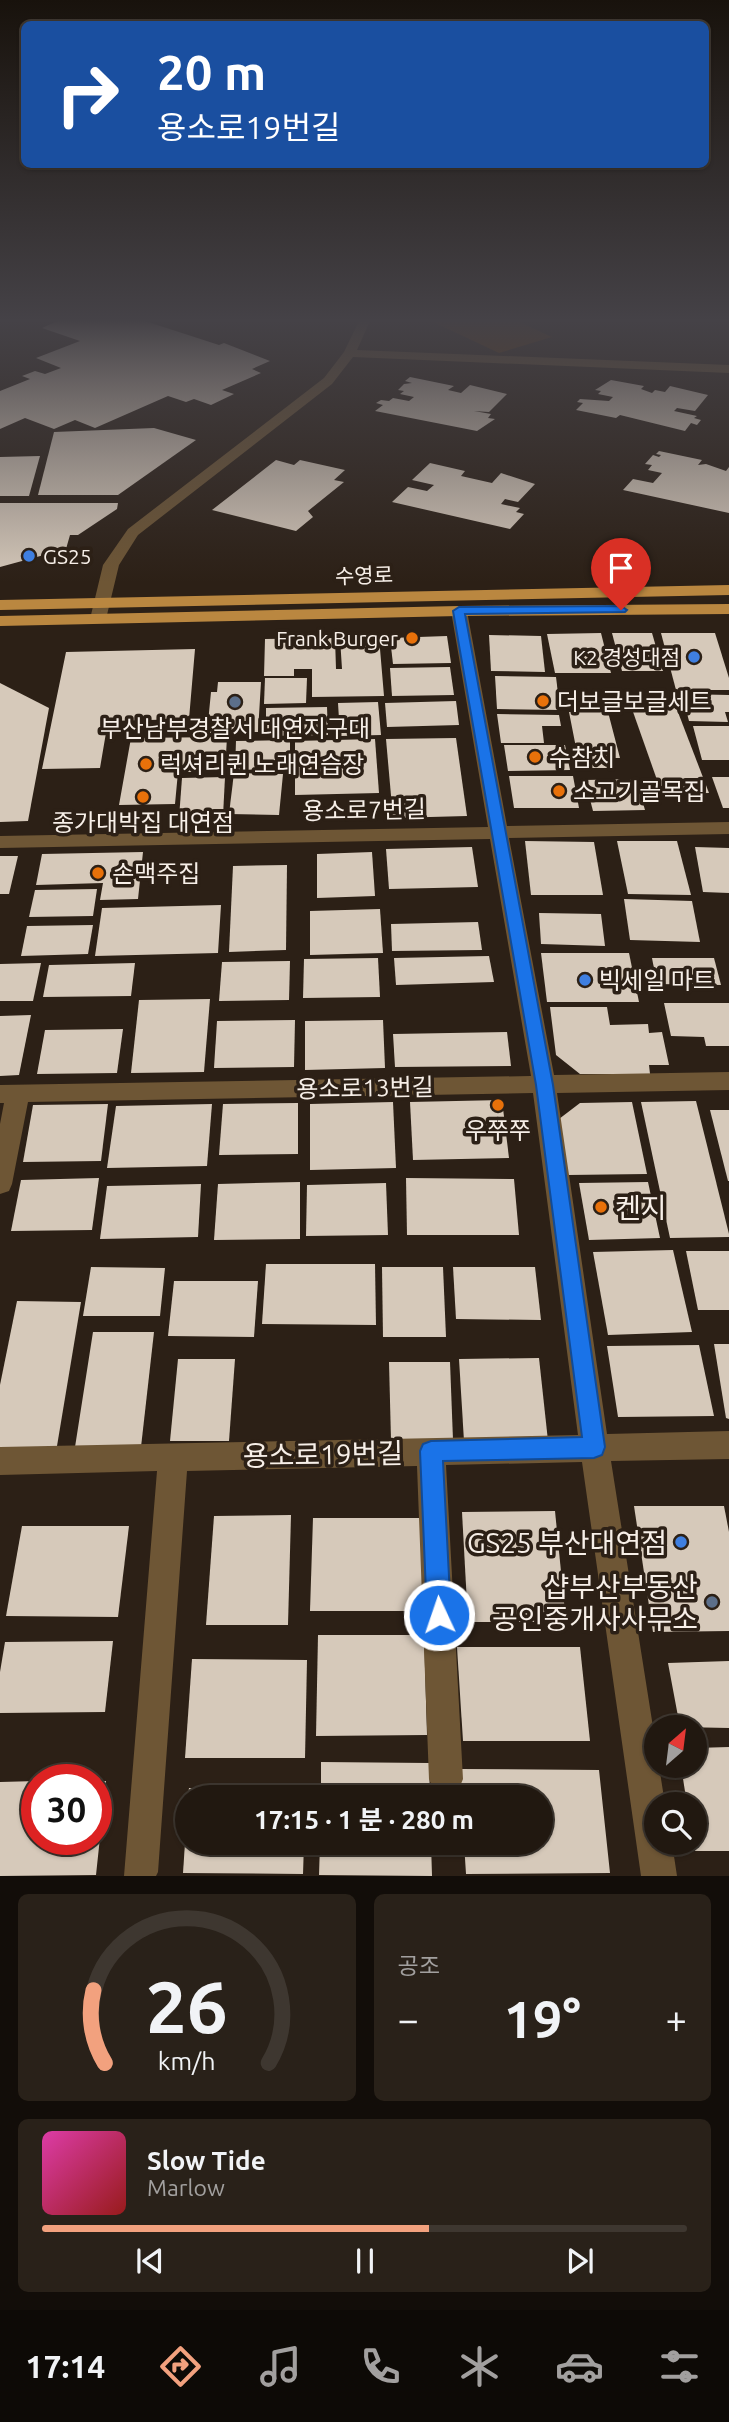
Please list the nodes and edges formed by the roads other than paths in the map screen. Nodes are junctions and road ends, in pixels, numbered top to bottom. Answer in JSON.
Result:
{"nodes":[{"id":1,"x":292,"y":409,"type":"edge"},
{"id":2,"x":729,"y":590,"type":"edge"},
{"id":3,"x":0,"y":605,"type":"edge"},
{"id":4,"x":729,"y":609,"type":"edge"},
{"id":5,"x":99,"y":611,"type":"junction"},
{"id":6,"x":459,"y":611,"type":"junction"},
{"id":7,"x":0,"y":621,"type":"edge"},
{"id":8,"x":729,"y":828,"type":"edge"},
{"id":9,"x":499,"y":831,"type":"junction"},
{"id":10,"x":0,"y":842,"type":"edge"},
{"id":11,"x":729,"y":1082,"type":"edge"},
{"id":12,"x":544,"y":1085,"type":"junction"},
{"id":13,"x":9,"y":1094,"type":"edge"},
{"id":14,"x":0,"y":1184,"type":"edge"},
{"id":15,"x":729,"y":1445,"type":"edge"},
{"id":16,"x":594,"y":1447,"type":"junction"},
{"id":17,"x":431,"y":1451,"type":"junction"},
{"id":18,"x":173,"y":1457,"type":"junction"},
{"id":19,"x":0,"y":1461,"type":"edge"},
{"id":20,"x":446,"y":1779,"type":"dead end"},
{"id":21,"x":140,"y":1872,"type":"dead end"},
{"id":22,"x":659,"y":1876,"type":"edge"}],
"edges":[{"from":1,"to":5,"type":"street"},
{"from":2,"to":5,"type":"main road","name":"수영로"},
{"from":3,"to":5,"type":"main road","name":"수영로"},
{"from":4,"to":6,"type":"main road","name":"수영로"},
{"from":5,"to":6,"type":"main road","name":"수영로"},
{"from":5,"to":7,"type":"main road","name":"수영로"},
{"from":6,"to":9,"type":"street"},
{"from":8,"to":9,"type":"street","name":"용소로7번길"},
{"from":9,"to":10,"type":"street","name":"용소로7번길"},
{"from":9,"to":12,"type":"street"},
{"from":11,"to":12,"type":"street","name":"용소로13번길"},
{"from":12,"to":13,"type":"street","name":"용소로13번길"},
{"from":12,"to":16,"type":"street"},
{"from":13,"to":14,"type":"street"},
{"from":15,"to":16,"type":"street","name":"용소로19번길"},
{"from":16,"to":17,"type":"street","name":"용소로19번길"},
{"from":16,"to":22,"type":"street"},
{"from":17,"to":18,"type":"street","name":"용소로19번길"},
{"from":17,"to":20,"type":"street"},
{"from":18,"to":19,"type":"street","name":"용소로19번길"},
{"from":18,"to":21,"type":"street"}]}
